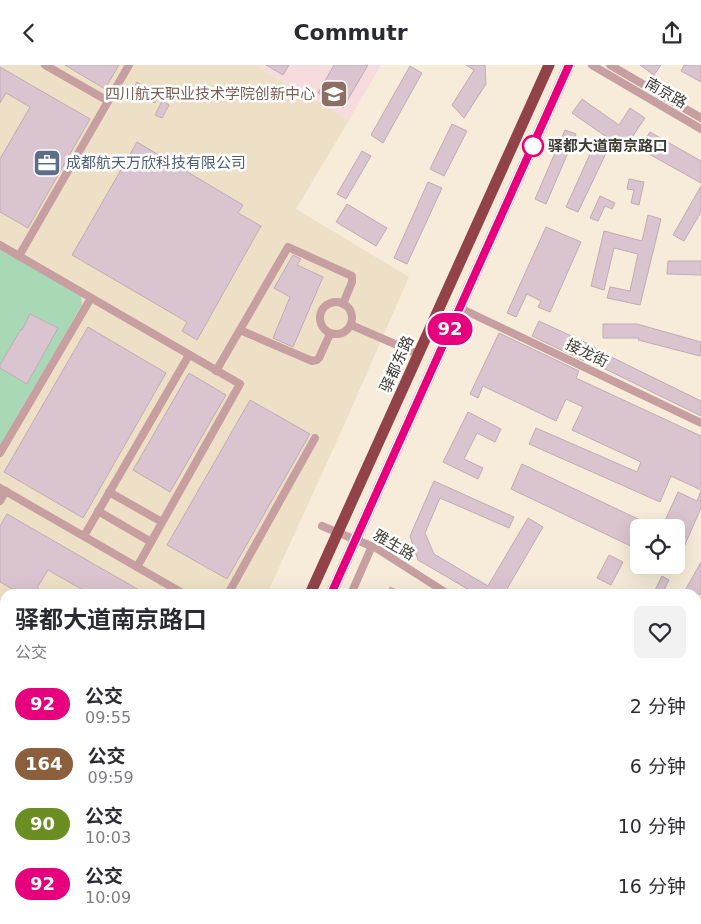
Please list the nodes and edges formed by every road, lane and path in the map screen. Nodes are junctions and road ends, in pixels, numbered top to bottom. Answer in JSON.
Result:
{"nodes":[{"id":1,"x":45,"y":65,"type":"edge"},
{"id":2,"x":128,"y":65,"type":"edge"},
{"id":3,"x":549,"y":65,"type":"edge"},
{"id":4,"x":569,"y":65,"type":"edge"},
{"id":5,"x":592,"y":65,"type":"edge"},
{"id":6,"x":610,"y":65,"type":"edge"},
{"id":7,"x":108,"y":101,"type":"junction"},
{"id":8,"x":701,"y":118,"type":"edge"},
{"id":9,"x":701,"y":129,"type":"edge"},
{"id":10,"x":0,"y":245,"type":"edge"},
{"id":11,"x":19,"y":256,"type":"junction"},
{"id":12,"x":91,"y":298,"type":"junction"},
{"id":13,"x":343,"y":304,"type":"junction"},
{"id":14,"x":460,"y":308,"type":"junction"},
{"id":15,"x":351,"y":325,"type":"junction"},
{"id":16,"x":240,"y":329,"type":"junction"},
{"id":17,"x":330,"y":333,"type":"junction"},
{"id":18,"x":418,"y":354,"type":"junction"},
{"id":19,"x":189,"y":355,"type":"junction"},
{"id":20,"x":216,"y":371,"type":"junction"},
{"id":21,"x":701,"y":423,"type":"edge"},
{"id":22,"x":316,"y":438,"type":"dead end"},
{"id":23,"x":0,"y":453,"type":"edge"},
{"id":24,"x":3,"y":489,"type":"edge"},
{"id":25,"x":110,"y":492,"type":"junction"},
{"id":26,"x":0,"y":501,"type":"edge"},
{"id":27,"x":98,"y":511,"type":"junction"},
{"id":28,"x":162,"y":522,"type":"junction"},
{"id":29,"x":322,"y":526,"type":"dead end"},
{"id":30,"x":338,"y":532,"type":"junction"},
{"id":31,"x":84,"y":536,"type":"junction"},
{"id":32,"x":355,"y":539,"type":"junction"},
{"id":33,"x":151,"y":542,"type":"junction"},
{"id":34,"x":372,"y":546,"type":"junction"},
{"id":35,"x":137,"y":567,"type":"junction"},
{"id":36,"x":175,"y":589,"type":"edge"},
{"id":37,"x":231,"y":589,"type":"edge"},
{"id":38,"x":312,"y":589,"type":"edge"},
{"id":39,"x":333,"y":589,"type":"edge"},
{"id":40,"x":353,"y":589,"type":"edge"},
{"id":41,"x":440,"y":589,"type":"edge"}],
"edges":[{"from":1,"to":7,"type":"street"},
{"from":2,"to":7,"type":"street"},
{"from":3,"to":18,"type":"highway","name":"驿都东路"},
{"from":4,"to":14,"type":"highway"},
{"from":5,"to":9,"type":"street","name":"南京路"},
{"from":6,"to":8,"type":"street"},
{"from":7,"to":11,"type":"street"},
{"from":10,"to":11,"type":"street"},
{"from":11,"to":12,"type":"street"},
{"from":12,"to":19,"type":"street"},
{"from":12,"to":23,"type":"street"},
{"from":13,"to":15,"type":"street"},
{"from":13,"to":16,"type":"street"},
{"from":13,"to":17,"type":"street"},
{"from":14,"to":21,"type":"street","name":"接龙街"},
{"from":14,"to":32,"type":"highway"},
{"from":15,"to":17,"type":"street"},
{"from":15,"to":18,"type":"street"},
{"from":16,"to":17,"type":"street"},
{"from":16,"to":20,"type":"street"},
{"from":18,"to":30,"type":"highway","name":"驿都东路"},
{"from":19,"to":20,"type":"street"},
{"from":19,"to":25,"type":"street"},
{"from":20,"to":28,"type":"street"},
{"from":22,"to":37,"type":"street"},
{"from":24,"to":26,"type":"street"},
{"from":24,"to":31,"type":"street"},
{"from":25,"to":27,"type":"street"},
{"from":25,"to":28,"type":"street"},
{"from":27,"to":31,"type":"street"},
{"from":27,"to":33,"type":"street"},
{"from":28,"to":33,"type":"street"},
{"from":29,"to":30,"type":"street","name":"雅生路"},
{"from":30,"to":32,"type":"street","name":"雅生路"},
{"from":30,"to":38,"type":"highway","name":"驿都东路"},
{"from":31,"to":35,"type":"street"},
{"from":32,"to":34,"type":"street","name":"雅生路"},
{"from":32,"to":39,"type":"highway"},
{"from":33,"to":35,"type":"street"},
{"from":34,"to":40,"type":"street"},
{"from":34,"to":41,"type":"street","name":"雅生路"},
{"from":35,"to":36,"type":"street"}]}
